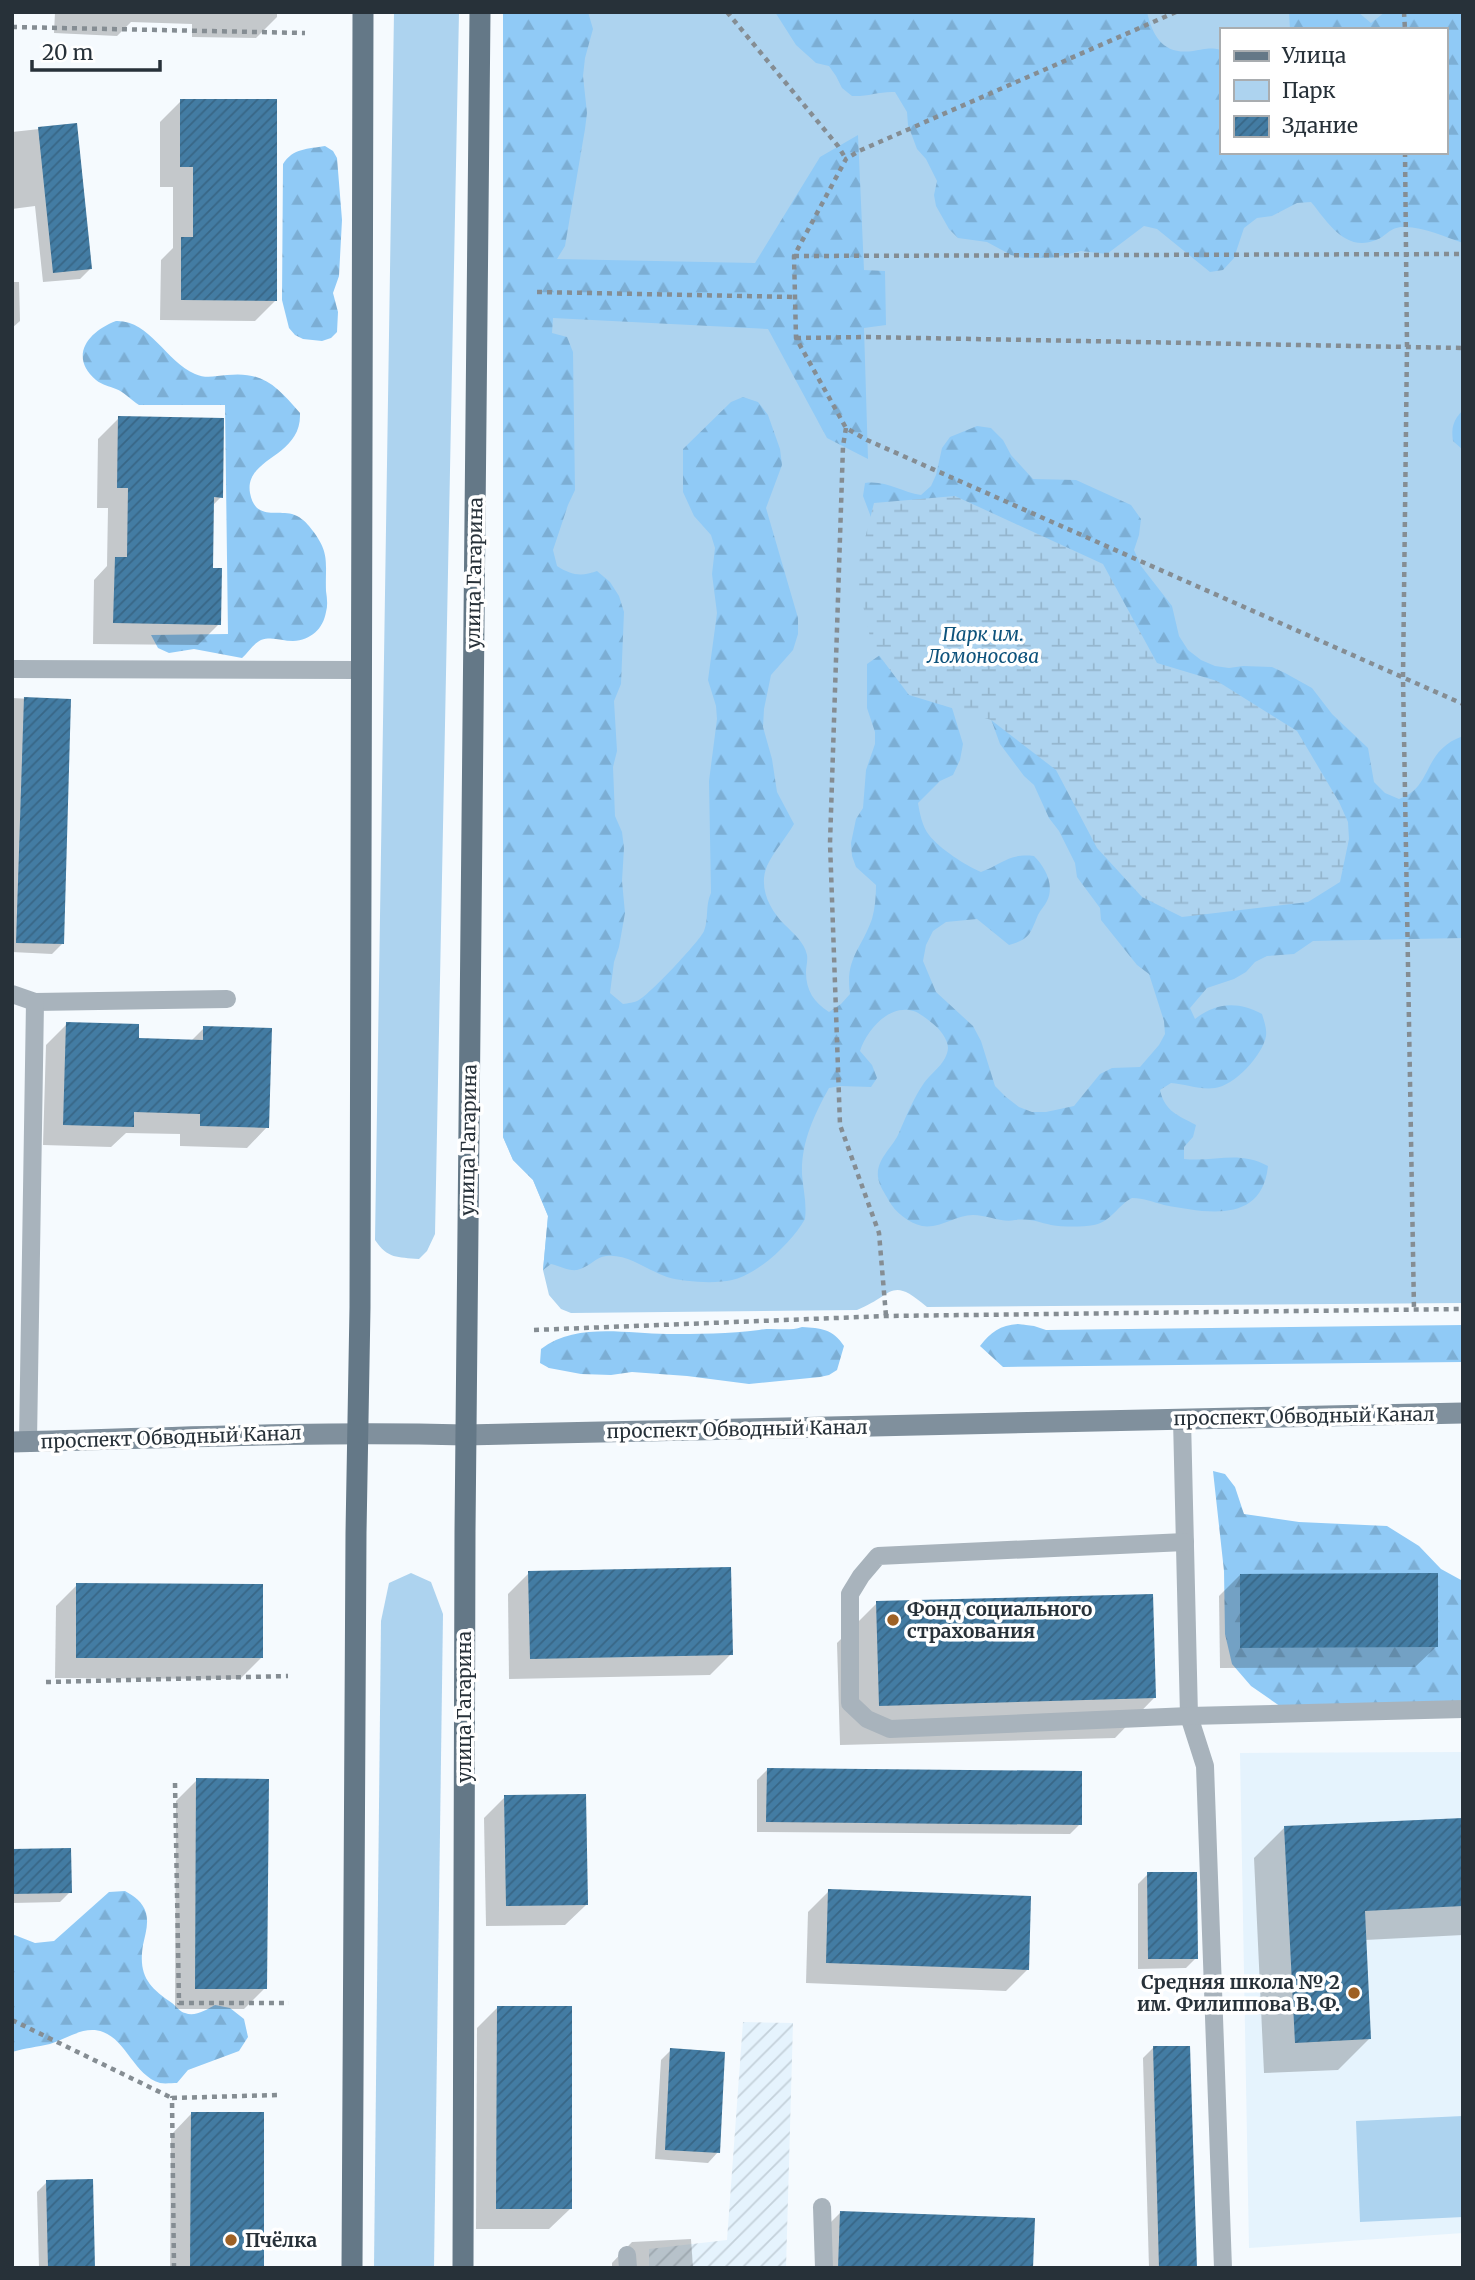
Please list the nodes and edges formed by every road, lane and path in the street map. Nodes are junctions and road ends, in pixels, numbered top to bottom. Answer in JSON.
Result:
{"nodes":[{"id":1,"x":363,"y":12,"type":"edge"},
{"id":2,"x":480,"y":12,"type":"edge"},
{"id":3,"x":727,"y":12,"type":"edge"},
{"id":4,"x":1176,"y":12,"type":"edge"},
{"id":5,"x":12,"y":27,"type":"edge"},
{"id":6,"x":305,"y":33,"type":"dead end"},
{"id":7,"x":1405,"y":154,"type":"edge"},
{"id":8,"x":846,"y":159,"type":"junction"},
{"id":9,"x":1405,"y":253,"type":"junction"},
{"id":10,"x":1463,"y":254,"type":"edge"},
{"id":11,"x":794,"y":256,"type":"junction"},
{"id":12,"x":537,"y":292,"type":"dead end"},
{"id":13,"x":795,"y":297,"type":"junction"},
{"id":14,"x":796,"y":338,"type":"junction"},
{"id":15,"x":1407,"y":346,"type":"junction"},
{"id":16,"x":1463,"y":348,"type":"edge"},
{"id":17,"x":846,"y":428,"type":"junction"},
{"id":18,"x":12,"y":669,"type":"edge"},
{"id":19,"x":361,"y":670,"type":"junction"},
{"id":20,"x":1403,"y":677,"type":"junction"},
{"id":21,"x":1463,"y":704,"type":"edge"},
{"id":22,"x":12,"y":994,"type":"edge"},
{"id":23,"x":228,"y":999,"type":"dead end"},
{"id":24,"x":35,"y":1002,"type":"junction"},
{"id":25,"x":1463,"y":1309,"type":"edge"},
{"id":26,"x":1414,"y":1310,"type":"junction"},
{"id":27,"x":886,"y":1316,"type":"junction"},
{"id":28,"x":534,"y":1330,"type":"dead end"},
{"id":29,"x":1463,"y":1413,"type":"edge"},
{"id":30,"x":1182,"y":1419,"type":"junction"},
{"id":31,"x":359,"y":1433,"type":"junction"},
{"id":32,"x":465,"y":1436,"type":"junction"},
{"id":33,"x":20,"y":1442,"type":"edge"},
{"id":34,"x":1185,"y":1542,"type":"junction"},
{"id":35,"x":288,"y":1676,"type":"dead end"},
{"id":36,"x":46,"y":1682,"type":"dead end"},
{"id":37,"x":1463,"y":1709,"type":"edge"},
{"id":38,"x":1189,"y":1716,"type":"junction"},
{"id":39,"x":175,"y":1783,"type":"dead end"},
{"id":40,"x":289,"y":2003,"type":"dead end"},
{"id":41,"x":12,"y":2020,"type":"edge"},
{"id":42,"x":277,"y":2095,"type":"dead end"},
{"id":43,"x":172,"y":2098,"type":"junction"},
{"id":44,"x":822,"y":2207,"type":"dead end"},
{"id":45,"x":173,"y":2268,"type":"edge"},
{"id":46,"x":352,"y":2268,"type":"edge"},
{"id":47,"x":463,"y":2268,"type":"edge"},
{"id":48,"x":824,"y":2268,"type":"edge"},
{"id":49,"x":1223,"y":2268,"type":"edge"}],
"edges":[{"from":1,"to":19,"type":"main road"},
{"from":2,"to":32,"type":"main road","name":"улица Гагарина"},
{"from":3,"to":8,"type":"path"},
{"from":4,"to":8,"type":"path"},
{"from":5,"to":6,"type":"path"},
{"from":7,"to":9,"type":"path"},
{"from":8,"to":11,"type":"path"},
{"from":9,"to":10,"type":"path"},
{"from":9,"to":11,"type":"path"},
{"from":9,"to":15,"type":"path"},
{"from":11,"to":13,"type":"path"},
{"from":12,"to":13,"type":"path"},
{"from":13,"to":14,"type":"path"},
{"from":14,"to":15,"type":"path"},
{"from":14,"to":17,"type":"path"},
{"from":15,"to":16,"type":"path"},
{"from":15,"to":20,"type":"path"},
{"from":17,"to":20,"type":"path"},
{"from":17,"to":27,"type":"path"},
{"from":18,"to":19,"type":"lane"},
{"from":19,"to":31,"type":"main road"},
{"from":20,"to":21,"type":"path"},
{"from":20,"to":26,"type":"path"},
{"from":22,"to":24,"type":"lane"},
{"from":23,"to":24,"type":"lane"},
{"from":24,"to":33,"type":"lane"},
{"from":25,"to":26,"type":"path"},
{"from":26,"to":27,"type":"path"},
{"from":27,"to":28,"type":"path"},
{"from":29,"to":30,"type":"main road","name":"проспект Обводный Канал"},
{"from":30,"to":32,"type":"main road","name":"проспект Обводный Канал"},
{"from":30,"to":34,"type":"lane"},
{"from":31,"to":32,"type":"main road","name":"проспект Обводный Канал"},
{"from":31,"to":33,"type":"main road","name":"проспект Обводный Канал"},
{"from":31,"to":46,"type":"main road"},
{"from":32,"to":47,"type":"main road","name":"улица Гагарина"},
{"from":34,"to":38,"type":"lane"},
{"from":34,"to":38,"type":"lane"},
{"from":35,"to":36,"type":"path"},
{"from":37,"to":38,"type":"lane"},
{"from":38,"to":49,"type":"lane"},
{"from":39,"to":40,"type":"path"},
{"from":41,"to":43,"type":"path"},
{"from":42,"to":43,"type":"path"},
{"from":43,"to":45,"type":"path"},
{"from":44,"to":48,"type":"lane"}]}
